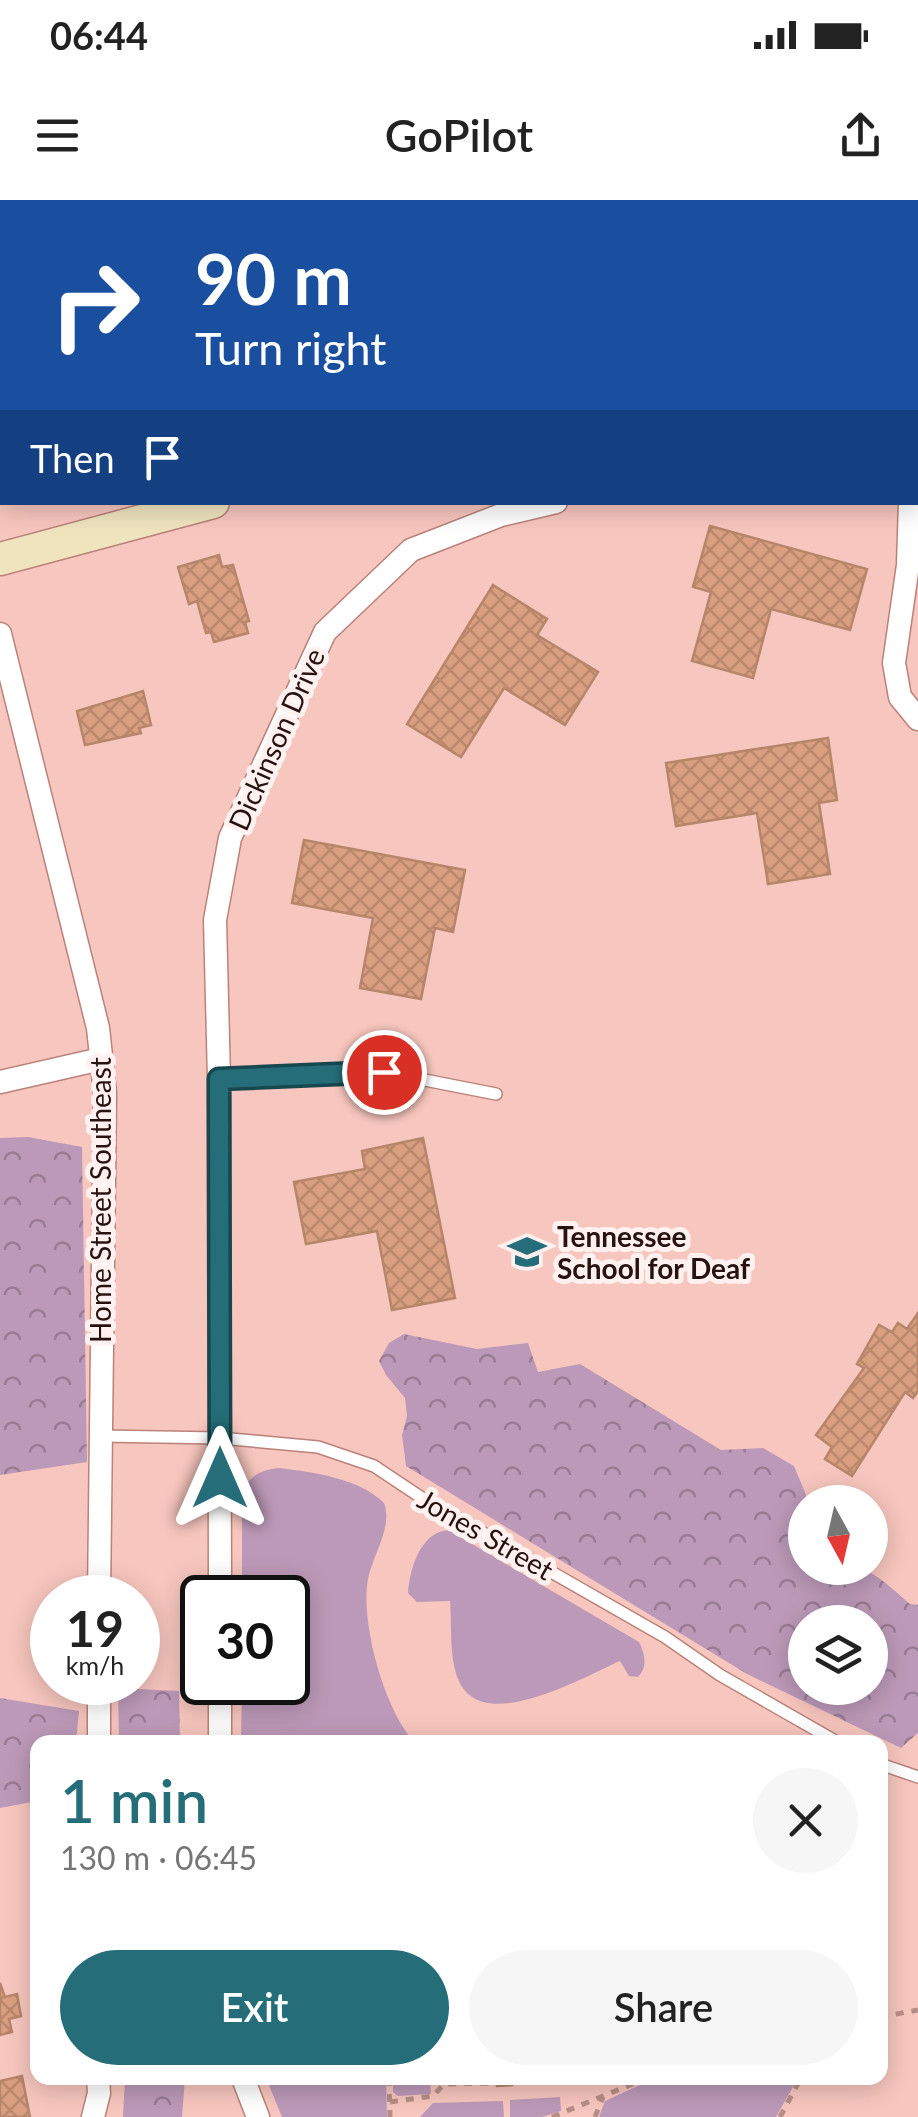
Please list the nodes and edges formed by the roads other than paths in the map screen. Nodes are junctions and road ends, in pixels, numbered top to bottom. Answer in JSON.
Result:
{"nodes":[{"id":1,"x":190,"y":505,"type":"edge"},
{"id":2,"x":543,"y":505,"type":"edge"},
{"id":3,"x":910,"y":505,"type":"edge"},
{"id":4,"x":145,"y":511,"type":"edge"},
{"id":5,"x":0,"y":559,"type":"edge"},
{"id":6,"x":0,"y":634,"type":"edge"},
{"id":7,"x":918,"y":719,"type":"edge"},
{"id":8,"x":101,"y":1059,"type":"junction"},
{"id":9,"x":219,"y":1079,"type":"junction"},
{"id":10,"x":0,"y":1082,"type":"edge"},
{"id":11,"x":496,"y":1094,"type":"dead end"},
{"id":12,"x":100,"y":1436,"type":"junction"},
{"id":13,"x":220,"y":1438,"type":"junction"},
{"id":14,"x":99,"y":1575,"type":"edge"},
{"id":15,"x":220,"y":1575,"type":"edge"},
{"id":16,"x":99,"y":1705,"type":"edge"},
{"id":17,"x":220,"y":1705,"type":"edge"},
{"id":18,"x":98,"y":1735,"type":"edge"},
{"id":19,"x":220,"y":1735,"type":"edge"},
{"id":20,"x":824,"y":1735,"type":"edge"},
{"id":21,"x":888,"y":1767,"type":"edge"},
{"id":22,"x":918,"y":1777,"type":"edge"},
{"id":23,"x":98,"y":2085,"type":"edge"},
{"id":24,"x":247,"y":2085,"type":"edge"},
{"id":25,"x":93,"y":2117,"type":"edge"},
{"id":26,"x":258,"y":2117,"type":"edge"}],
"edges":[{"from":1,"to":4,"type":"street"},
{"from":2,"to":9,"type":"street","name":"Dickinson Drive"},
{"from":3,"to":7,"type":"street"},
{"from":4,"to":5,"type":"street"},
{"from":6,"to":8,"type":"street","name":"Home Street Southeast"},
{"from":8,"to":10,"type":"street"},
{"from":8,"to":12,"type":"street","name":"Home Street Southeast"},
{"from":9,"to":11,"type":"lane"},
{"from":9,"to":13,"type":"street","name":"Dickinson Drive"},
{"from":12,"to":13,"type":"lane","name":"Jones Street"},
{"from":12,"to":14,"type":"street","name":"Home Street Southeast"},
{"from":13,"to":15,"type":"street","name":"Dickinson Drive"},
{"from":13,"to":20,"type":"lane","name":"Jones Street"},
{"from":16,"to":18,"type":"street"},
{"from":17,"to":19,"type":"street"},
{"from":21,"to":22,"type":"lane"},
{"from":23,"to":25,"type":"street"},
{"from":24,"to":26,"type":"street"}]}
